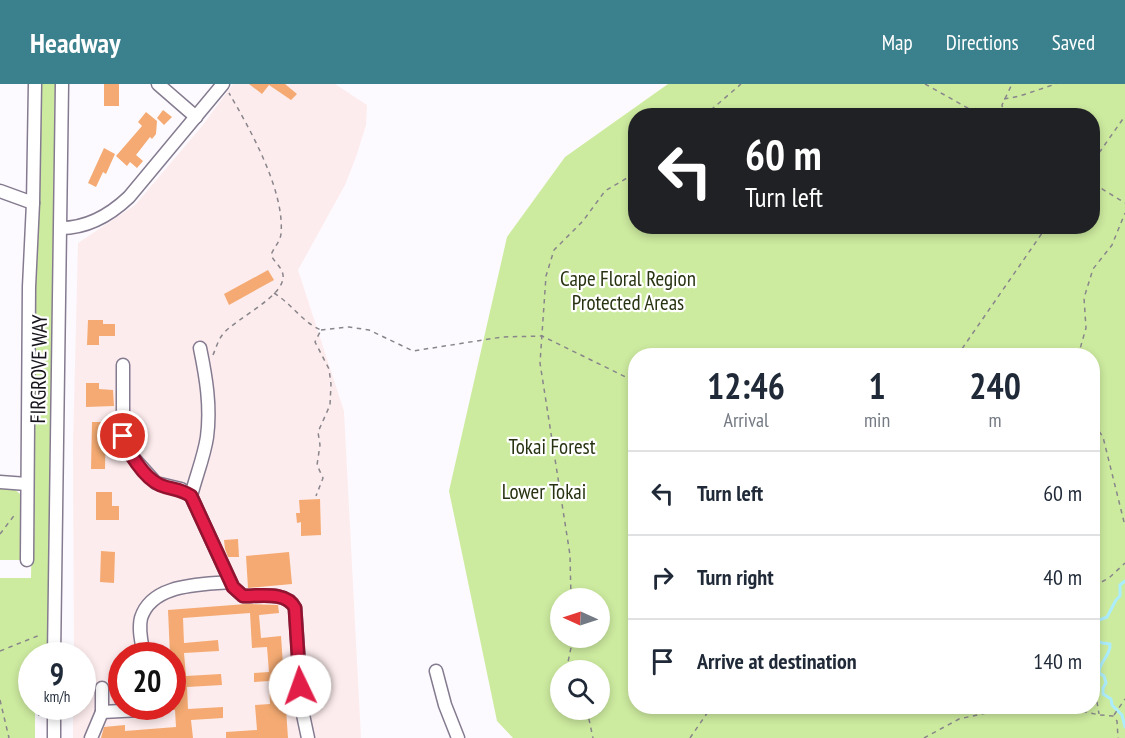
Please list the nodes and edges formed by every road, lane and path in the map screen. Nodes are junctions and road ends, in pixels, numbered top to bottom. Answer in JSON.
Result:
{"nodes":[{"id":1,"x":35,"y":84,"type":"edge"},
{"id":2,"x":62,"y":84,"type":"edge"},
{"id":3,"x":158,"y":84,"type":"edge"},
{"id":4,"x":741,"y":84,"type":"edge"},
{"id":5,"x":925,"y":84,"type":"edge"},
{"id":6,"x":1012,"y":84,"type":"edge"},
{"id":7,"x":1056,"y":84,"type":"edge"},
{"id":8,"x":226,"y":88,"type":"edge"},
{"id":9,"x":1004,"y":99,"type":"junction"},
{"id":10,"x":713,"y":108,"type":"edge"},
{"id":11,"x":968,"y":108,"type":"edge"},
{"id":12,"x":1003,"y":108,"type":"edge"},
{"id":13,"x":1125,"y":116,"type":"edge"},
{"id":14,"x":196,"y":117,"type":"junction"},
{"id":15,"x":1100,"y":151,"type":"edge"},
{"id":16,"x":628,"y":177,"type":"edge"},
{"id":17,"x":1100,"y":188,"type":"edge"},
{"id":18,"x":0,"y":191,"type":"edge"},
{"id":19,"x":33,"y":203,"type":"junction"},
{"id":20,"x":1125,"y":203,"type":"edge"},
{"id":21,"x":1125,"y":213,"type":"edge"},
{"id":22,"x":61,"y":228,"type":"junction"},
{"id":23,"x":1041,"y":234,"type":"edge"},
{"id":24,"x":274,"y":293,"type":"junction"},
{"id":25,"x":321,"y":330,"type":"junction"},
{"id":26,"x":542,"y":336,"type":"junction"},
{"id":27,"x":200,"y":348,"type":"dead end"},
{"id":28,"x":963,"y":348,"type":"edge"},
{"id":29,"x":1079,"y":348,"type":"edge"},
{"id":30,"x":123,"y":365,"type":"dead end"},
{"id":31,"x":204,"y":371,"type":"junction"},
{"id":32,"x":628,"y":378,"type":"edge"},
{"id":33,"x":1100,"y":433,"type":"edge"},
{"id":34,"x":0,"y":482,"type":"edge"},
{"id":35,"x":27,"y":484,"type":"junction"},
{"id":36,"x":191,"y":496,"type":"junction"},
{"id":37,"x":316,"y":496,"type":"dead end"},
{"id":38,"x":27,"y":498,"type":"junction"},
{"id":39,"x":1125,"y":526,"type":"edge"},
{"id":40,"x":0,"y":534,"type":"edge"},
{"id":41,"x":27,"y":560,"type":"dead end"},
{"id":42,"x":1125,"y":563,"type":"edge"},
{"id":43,"x":230,"y":582,"type":"junction"},
{"id":44,"x":1100,"y":583,"type":"edge"},
{"id":45,"x":571,"y":588,"type":"edge"},
{"id":46,"x":40,"y":634,"type":"dead end"},
{"id":47,"x":54,"y":642,"type":"edge"},
{"id":48,"x":142,"y":642,"type":"edge"},
{"id":49,"x":0,"y":651,"type":"edge"},
{"id":50,"x":436,"y":671,"type":"dead end"},
{"id":51,"x":102,"y":688,"type":"dead end"},
{"id":52,"x":1125,"y":699,"type":"edge"},
{"id":53,"x":0,"y":700,"type":"edge"},
{"id":54,"x":102,"y":712,"type":"junction"},
{"id":55,"x":108,"y":712,"type":"edge"},
{"id":56,"x":706,"y":714,"type":"edge"},
{"id":57,"x":981,"y":714,"type":"edge"},
{"id":58,"x":1095,"y":714,"type":"edge"},
{"id":59,"x":1100,"y":715,"type":"joint"},
{"id":60,"x":1114,"y":716,"type":"junction"},
{"id":61,"x":54,"y":720,"type":"edge"},
{"id":62,"x":589,"y":720,"type":"edge"},
{"id":63,"x":9,"y":738,"type":"edge"},
{"id":64,"x":54,"y":738,"type":"edge"},
{"id":65,"x":91,"y":738,"type":"edge"},
{"id":66,"x":308,"y":738,"type":"edge"},
{"id":67,"x":458,"y":738,"type":"edge"},
{"id":68,"x":593,"y":738,"type":"edge"},
{"id":69,"x":690,"y":738,"type":"edge"},
{"id":70,"x":924,"y":738,"type":"edge"},
{"id":71,"x":1118,"y":738,"type":"edge"}],
"edges":[{"from":1,"to":19,"type":"street"},
{"from":2,"to":22,"type":"street","name":"FIRGROVE WAY"},
{"from":3,"to":14,"type":"street"},
{"from":4,"to":10,"type":"path"},
{"from":5,"to":11,"type":"path"},
{"from":6,"to":9,"type":"path"},
{"from":7,"to":9,"type":"path"},
{"from":8,"to":14,"type":"street"},
{"from":8,"to":24,"type":"path"},
{"from":9,"to":12,"type":"path"},
{"from":13,"to":15,"type":"path"},
{"from":14,"to":22,"type":"street"},
{"from":16,"to":26,"type":"path"},
{"from":17,"to":20,"type":"path"},
{"from":18,"to":19,"type":"street"},
{"from":19,"to":35,"type":"street"},
{"from":21,"to":29,"type":"path"},
{"from":22,"to":47,"type":"street","name":"FIRGROVE WAY"},
{"from":23,"to":28,"type":"path"},
{"from":24,"to":25,"type":"path"},
{"from":24,"to":31,"type":"path"},
{"from":25,"to":26,"type":"path"},
{"from":25,"to":37,"type":"path"},
{"from":26,"to":32,"type":"path"},
{"from":26,"to":45,"type":"path"},
{"from":27,"to":31,"type":"street"},
{"from":30,"to":36,"type":"street"},
{"from":31,"to":36,"type":"street"},
{"from":33,"to":39,"type":"path"},
{"from":34,"to":35,"type":"street"},
{"from":35,"to":38,"type":"street"},
{"from":36,"to":43,"type":"street"},
{"from":38,"to":40,"type":"path"},
{"from":38,"to":41,"type":"street"},
{"from":42,"to":44,"type":"path"},
{"from":43,"to":48,"type":"street"},
{"from":43,"to":66,"type":"street"},
{"from":46,"to":49,"type":"path"},
{"from":50,"to":67,"type":"street"},
{"from":51,"to":54,"type":"street"},
{"from":52,"to":60,"type":"path"},
{"from":53,"to":63,"type":"path"},
{"from":54,"to":55,"type":"street"},
{"from":54,"to":65,"type":"street"},
{"from":56,"to":69,"type":"path"},
{"from":57,"to":70,"type":"path"},
{"from":58,"to":59,"type":"path"},
{"from":59,"to":60,"type":"path"},
{"from":60,"to":71,"type":"path"},
{"from":61,"to":64,"type":"street"},
{"from":62,"to":68,"type":"path"}]}
